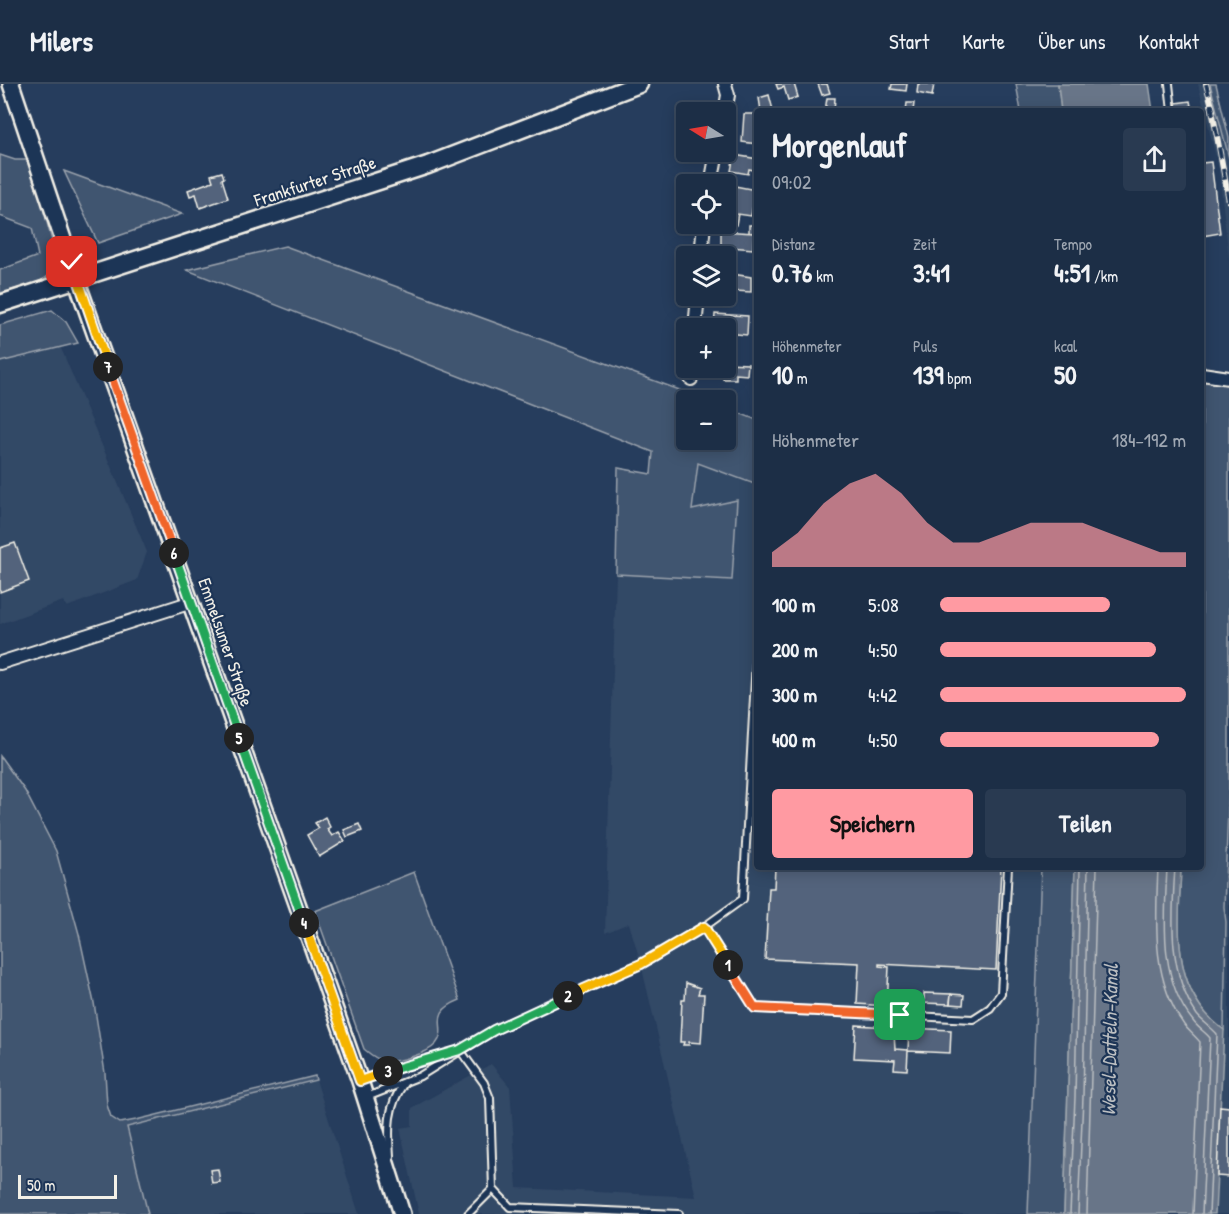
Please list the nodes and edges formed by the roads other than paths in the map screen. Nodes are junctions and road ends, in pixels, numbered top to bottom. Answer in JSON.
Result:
{"nodes":[{"id":1,"x":11,"y":84,"type":"edge"},
{"id":2,"x":639,"y":84,"type":"edge"},
{"id":3,"x":1169,"y":84,"type":"edge"},
{"id":4,"x":729,"y":86,"type":"edge"},
{"id":5,"x":728,"y":102,"type":"edge"},
{"id":6,"x":1172,"y":108,"type":"edge"},
{"id":7,"x":78,"y":279,"type":"junction"},
{"id":8,"x":0,"y":304,"type":"edge"},
{"id":9,"x":1204,"y":374,"type":"edge"},
{"id":10,"x":1229,"y":378,"type":"edge"},
{"id":11,"x":192,"y":602,"type":"junction"},
{"id":12,"x":0,"y":663,"type":"edge"},
{"id":13,"x":754,"y":697,"type":"edge"},
{"id":14,"x":1008,"y":870,"type":"edge"},
{"id":15,"x":704,"y":927,"type":"junction"},
{"id":16,"x":460,"y":1050,"type":"junction"},
{"id":17,"x":360,"y":1081,"type":"junction"},
{"id":18,"x":405,"y":1083,"type":"junction"},
{"id":19,"x":365,"y":1098,"type":"junction"},
{"id":20,"x":391,"y":1181,"type":"junction"},
{"id":21,"x":493,"y":1189,"type":"junction"},
{"id":22,"x":402,"y":1214,"type":"edge"},
{"id":23,"x":468,"y":1214,"type":"edge"},
{"id":24,"x":679,"y":1214,"type":"edge"}],
"edges":[{"from":1,"to":7,"type":"street","name":"Emmelsumer Straße"},
{"from":2,"to":7,"type":"main road","name":"Frankfurter Straße"},
{"from":3,"to":6,"type":"lane"},
{"from":4,"to":5,"type":"street"},
{"from":7,"to":8,"type":"main road","name":"Frankfurter Straße"},
{"from":7,"to":11,"type":"street","name":"Emmelsumer Straße"},
{"from":9,"to":10,"type":"street"},
{"from":11,"to":12,"type":"street"},
{"from":11,"to":17,"type":"street","name":"Emmelsumer Straße"},
{"from":13,"to":15,"type":"lane"},
{"from":14,"to":15,"type":"lane"},
{"from":15,"to":16,"type":"lane"},
{"from":16,"to":17,"type":"lane"},
{"from":16,"to":18,"type":"lane"},
{"from":16,"to":21,"type":"lane"},
{"from":17,"to":19,"type":"street","name":"Emmelsumer Straße"},
{"from":18,"to":19,"type":"lane"},
{"from":18,"to":20,"type":"lane"},
{"from":19,"to":20,"type":"street","name":"Emmelsumer Straße"},
{"from":20,"to":22,"type":"street","name":"Emmelsumer Straße"},
{"from":21,"to":23,"type":"lane"},
{"from":21,"to":24,"type":"lane"}]}
